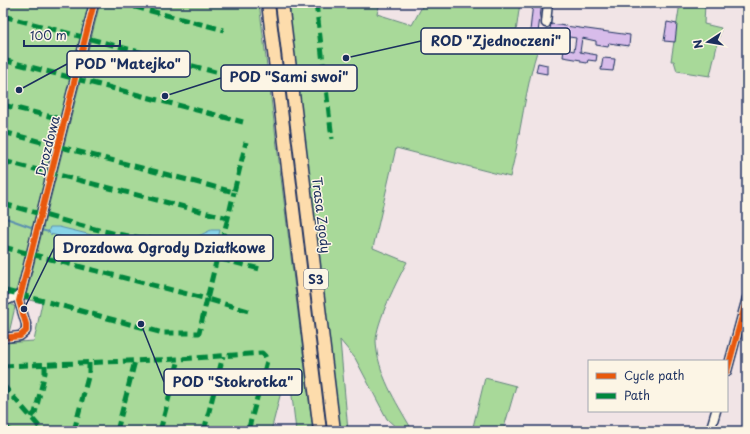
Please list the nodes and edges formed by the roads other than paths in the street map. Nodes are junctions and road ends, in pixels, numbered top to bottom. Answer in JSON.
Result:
{"nodes":[{"id":1,"x":94,"y":3,"type":"edge"},
{"id":2,"x":268,"y":3,"type":"edge"},
{"id":3,"x":282,"y":3,"type":"edge"},
{"id":4,"x":548,"y":3,"type":"edge"},
{"id":5,"x":546,"y":23,"type":"dead end"},
{"id":6,"x":21,"y":294,"type":"junction"},
{"id":7,"x":747,"y":298,"type":"edge"},
{"id":8,"x":3,"y":302,"type":"edge"},
{"id":9,"x":3,"y":338,"type":"edge"},
{"id":10,"x":728,"y":367,"type":"edge"},
{"id":11,"x":716,"y":412,"type":"edge"},
{"id":12,"x":320,"y":431,"type":"edge"},
{"id":13,"x":334,"y":431,"type":"edge"},
{"id":14,"x":710,"y":431,"type":"edge"}],
"edges":[{"from":1,"to":6,"type":"street","name":"Drozdowa"},
{"from":2,"to":12,"type":"highway","number":"S3"},
{"from":3,"to":13,"type":"highway","name":"Trasa Zgody","number":"S3"},
{"from":4,"to":5,"type":"street"},
{"from":6,"to":8,"type":"street"},
{"from":6,"to":9,"type":"street","name":"Drozdowa"},
{"from":7,"to":10,"type":"street"},
{"from":11,"to":14,"type":"street"}]}
